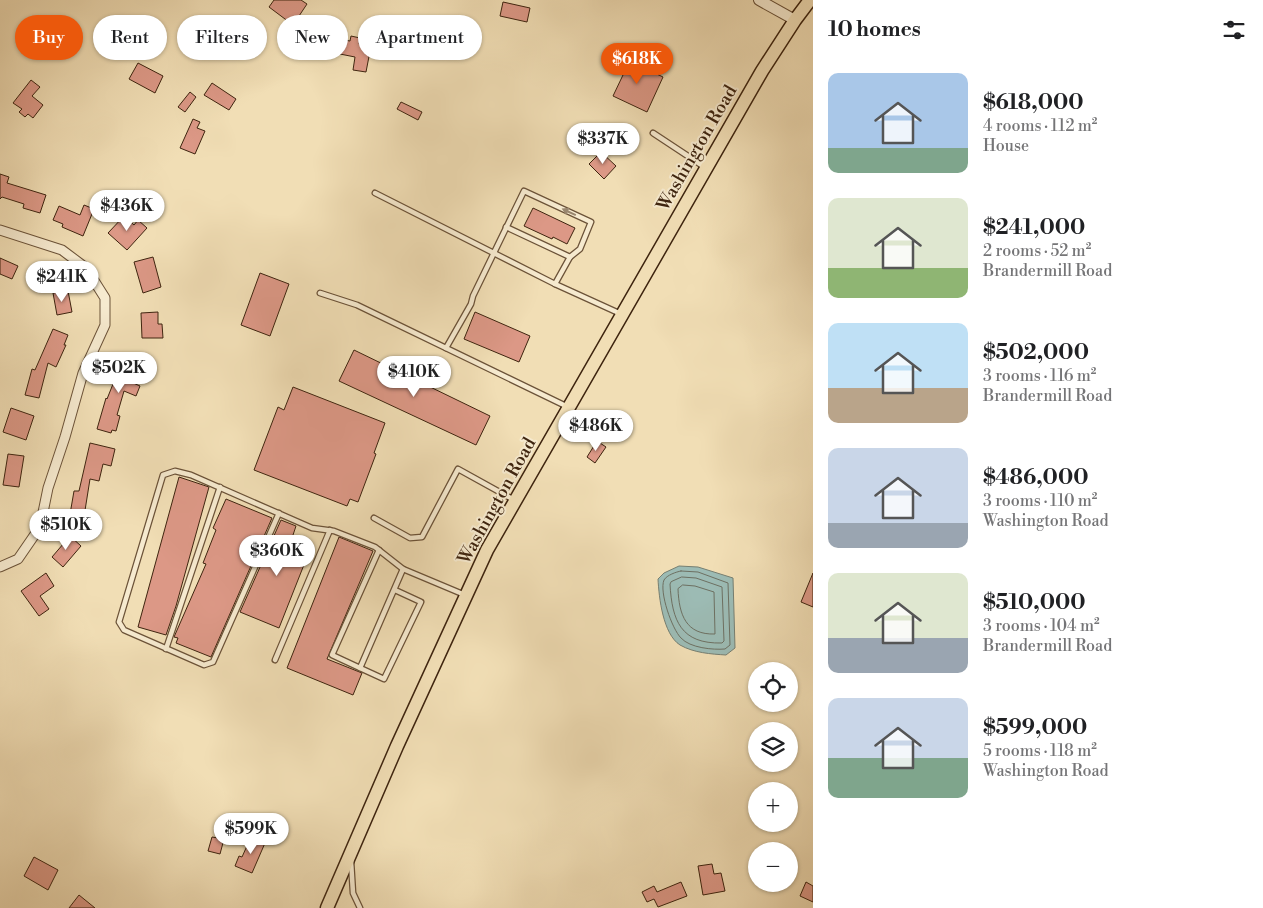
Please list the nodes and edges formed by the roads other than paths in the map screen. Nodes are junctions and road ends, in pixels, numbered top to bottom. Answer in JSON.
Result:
{"nodes":[{"id":1,"x":759,"y":0,"type":"edge"},
{"id":2,"x":810,"y":0,"type":"edge"},
{"id":3,"x":795,"y":20,"type":"junction"},
{"id":4,"x":653,"y":133,"type":"dead end"},
{"id":5,"x":706,"y":168,"type":"junction"},
{"id":6,"x":375,"y":193,"type":"dead end"},
{"id":7,"x":506,"y":227,"type":"junction"},
{"id":8,"x":0,"y":230,"type":"edge"},
{"id":9,"x":493,"y":254,"type":"junction"},
{"id":10,"x":570,"y":257,"type":"junction"},
{"id":11,"x":556,"y":284,"type":"junction"},
{"id":12,"x":320,"y":293,"type":"dead end"},
{"id":13,"x":622,"y":314,"type":"junction"},
{"id":14,"x":446,"y":348,"type":"junction"},
{"id":15,"x":569,"y":407,"type":"junction"},
{"id":16,"x":220,"y":487,"type":"junction"},
{"id":17,"x":515,"y":501,"type":"junction"},
{"id":18,"x":279,"y":513,"type":"junction"},
{"id":19,"x":374,"y":518,"type":"dead end"},
{"id":20,"x":330,"y":530,"type":"junction"},
{"id":21,"x":379,"y":550,"type":"junction"},
{"id":22,"x":0,"y":567,"type":"edge"},
{"id":23,"x":404,"y":569,"type":"junction"},
{"id":24,"x":395,"y":590,"type":"junction"},
{"id":25,"x":466,"y":595,"type":"junction"},
{"id":26,"x":166,"y":649,"type":"junction"},
{"id":27,"x":275,"y":660,"type":"dead end"},
{"id":28,"x":360,"y":668,"type":"junction"},
{"id":29,"x":351,"y":854,"type":"junction"},
{"id":30,"x":327,"y":908,"type":"edge"},
{"id":31,"x":360,"y":908,"type":"edge"}],
"edges":[{"from":1,"to":3,"type":"street"},
{"from":2,"to":3,"type":"main road","name":"Washington Road"},
{"from":3,"to":5,"type":"main road","name":"Washington Road"},
{"from":4,"to":5,"type":"lane"},
{"from":5,"to":13,"type":"main road","name":"Washington Road"},
{"from":6,"to":9,"type":"lane"},
{"from":7,"to":9,"type":"lane"},
{"from":7,"to":10,"type":"lane"},
{"from":10,"to":7,"type":"lane","one_way":true},
{"from":8,"to":22,"type":"street"},
{"from":9,"to":11,"type":"lane"},
{"from":9,"to":14,"type":"lane"},
{"from":10,"to":11,"type":"lane"},
{"from":11,"to":13,"type":"lane"},
{"from":12,"to":14,"type":"lane"},
{"from":13,"to":15,"type":"main road","name":"Washington Road"},
{"from":14,"to":15,"type":"lane"},
{"from":15,"to":17,"type":"main road","name":"Washington Road"},
{"from":16,"to":18,"type":"lane"},
{"from":16,"to":26,"type":"lane"},
{"from":16,"to":26,"type":"lane"},
{"from":17,"to":19,"type":"lane"},
{"from":17,"to":25,"type":"main road","name":"Washington Road"},
{"from":18,"to":20,"type":"lane"},
{"from":18,"to":26,"type":"lane"},
{"from":20,"to":21,"type":"lane"},
{"from":20,"to":27,"type":"lane"},
{"from":21,"to":23,"type":"lane"},
{"from":21,"to":28,"type":"lane"},
{"from":23,"to":24,"type":"lane"},
{"from":23,"to":25,"type":"lane"},
{"from":24,"to":28,"type":"lane"},
{"from":24,"to":28,"type":"lane"},
{"from":25,"to":29,"type":"main road","name":"Washington Road"},
{"from":29,"to":30,"type":"main road","name":"Washington Road"},
{"from":29,"to":31,"type":"lane"}]}
